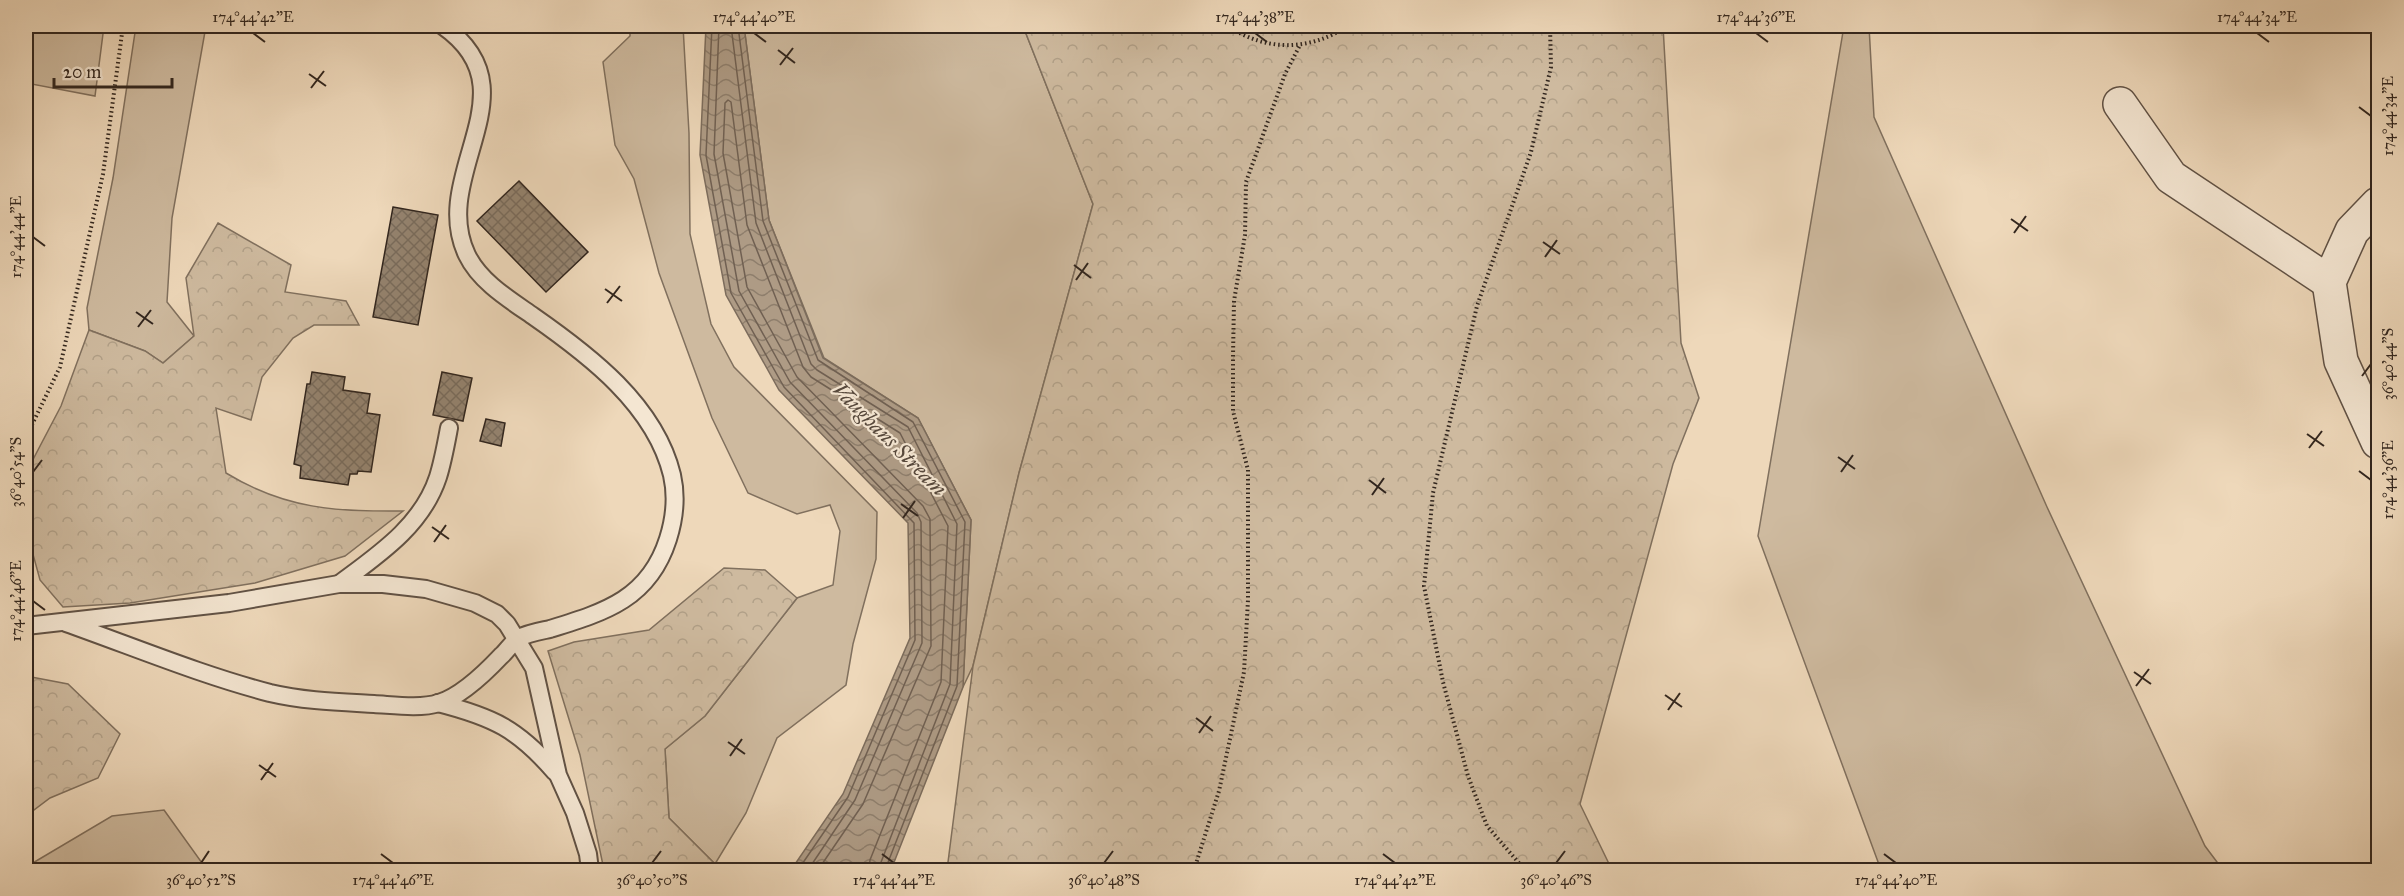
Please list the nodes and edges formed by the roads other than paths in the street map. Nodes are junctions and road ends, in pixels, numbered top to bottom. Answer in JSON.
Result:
{"nodes":[{"id":1,"x":443,"y":26,"type":"edge"},
{"id":2,"x":2120,"y":104,"type":"dead end"},
{"id":3,"x":2379,"y":204,"type":"edge"},
{"id":4,"x":2329,"y":282,"type":"junction"},
{"id":5,"x":449,"y":428,"type":"dead end"},
{"id":6,"x":2379,"y":442,"type":"edge"},
{"id":7,"x":339,"y":584,"type":"junction"},
{"id":8,"x":66,"y":623,"type":"junction"},
{"id":9,"x":26,"y":626,"type":"edge"},
{"id":10,"x":518,"y":638,"type":"junction"},
{"id":11,"x":438,"y":703,"type":"junction"},
{"id":12,"x":558,"y":775,"type":"junction"},
{"id":13,"x":590,"y":870,"type":"edge"}],
"edges":[{"from":1,"to":10,"type":"lane"},
{"from":2,"to":4,"type":"street"},
{"from":3,"to":4,"type":"street"},
{"from":4,"to":6,"type":"street"},
{"from":5,"to":7,"type":"lane"},
{"from":7,"to":8,"type":"lane"},
{"from":7,"to":10,"type":"lane"},
{"from":8,"to":9,"type":"lane"},
{"from":8,"to":11,"type":"lane"},
{"from":10,"to":11,"type":"lane"},
{"from":10,"to":12,"type":"lane"},
{"from":11,"to":12,"type":"lane"},
{"from":12,"to":13,"type":"lane"}]}
